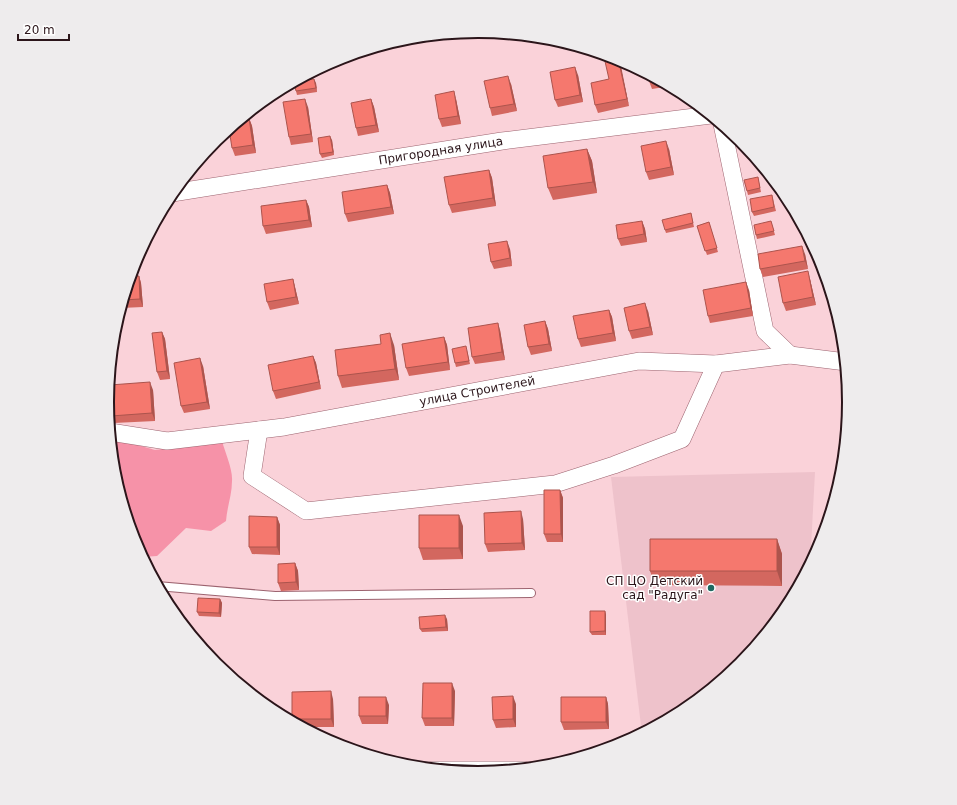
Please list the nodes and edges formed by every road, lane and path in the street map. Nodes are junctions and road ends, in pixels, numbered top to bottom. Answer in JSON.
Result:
{"nodes":[{"id":1,"x":704,"y":116,"type":"edge"},
{"id":2,"x":724,"y":133,"type":"edge"},
{"id":3,"x":181,"y":192,"type":"edge"},
{"id":4,"x":790,"y":355,"type":"junction"},
{"id":5,"x":841,"y":361,"type":"edge"},
{"id":6,"x":716,"y":364,"type":"junction"},
{"id":7,"x":259,"y":430,"type":"junction"},
{"id":8,"x":116,"y":433,"type":"edge"},
{"id":9,"x":164,"y":587,"type":"edge"},
{"id":10,"x":531,"y":592,"type":"dead end"}],
"edges":[{"from":1,"to":3,"type":"street","name":"Пригородная улица"},
{"from":2,"to":4,"type":"street"},
{"from":4,"to":5,"type":"street","name":"улица Строителей"},
{"from":4,"to":6,"type":"street","name":"улица Строителей"},
{"from":6,"to":7,"type":"street","name":"улица Строителей"},
{"from":6,"to":7,"type":"street"},
{"from":7,"to":8,"type":"street","name":"улица Строителей"},
{"from":9,"to":10,"type":"lane"}]}
